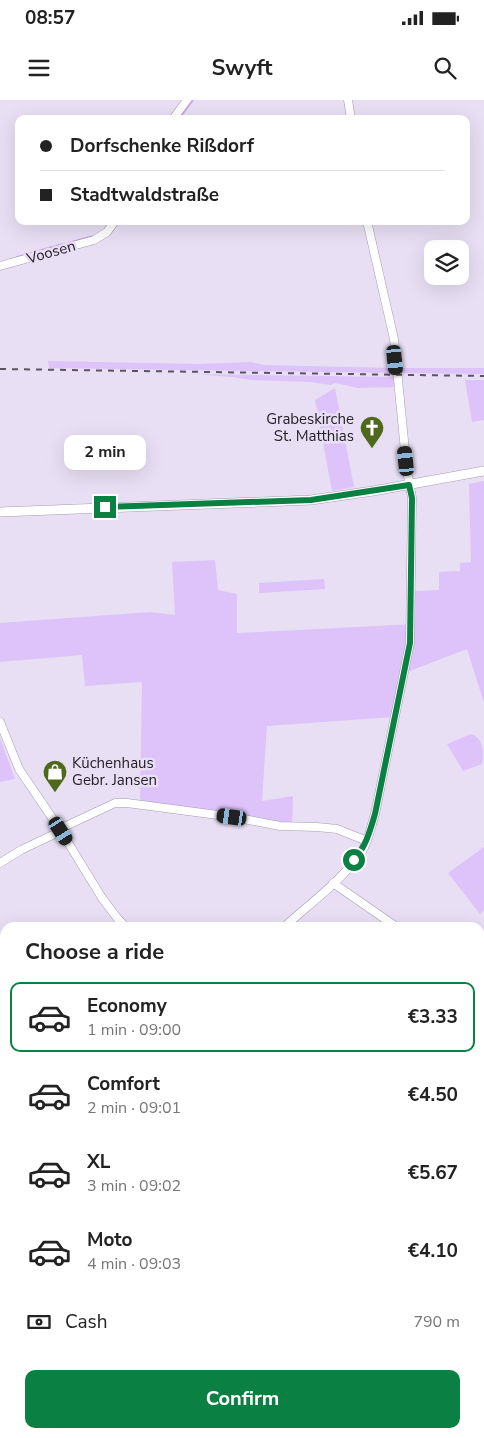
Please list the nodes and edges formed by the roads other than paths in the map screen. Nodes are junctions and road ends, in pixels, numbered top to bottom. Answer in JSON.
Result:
{"nodes":[{"id":1,"x":187,"y":100,"type":"edge"},
{"id":2,"x":348,"y":100,"type":"edge"},
{"id":3,"x":176,"y":115,"type":"edge"},
{"id":4,"x":350,"y":115,"type":"edge"},
{"id":5,"x":113,"y":225,"type":"edge"},
{"id":6,"x":368,"y":225,"type":"edge"},
{"id":7,"x":0,"y":266,"type":"edge"},
{"id":8,"x":484,"y":471,"type":"edge"},
{"id":9,"x":409,"y":485,"type":"junction"},
{"id":10,"x":0,"y":512,"type":"edge"},
{"id":11,"x":0,"y":722,"type":"edge"},
{"id":12,"x":61,"y":831,"type":"junction"},
{"id":13,"x":367,"y":841,"type":"junction"},
{"id":14,"x":0,"y":862,"type":"edge"},
{"id":15,"x":333,"y":884,"type":"junction"},
{"id":16,"x":121,"y":922,"type":"edge"},
{"id":17,"x":290,"y":922,"type":"edge"},
{"id":18,"x":389,"y":922,"type":"edge"}],
"edges":[{"from":1,"to":3,"type":"street"},
{"from":2,"to":4,"type":"street"},
{"from":5,"to":7,"type":"street","name":"Voosen"},
{"from":6,"to":9,"type":"street"},
{"from":8,"to":9,"type":"main road"},
{"from":9,"to":10,"type":"main road"},
{"from":9,"to":13,"type":"street"},
{"from":11,"to":12,"type":"street"},
{"from":12,"to":13,"type":"street"},
{"from":12,"to":14,"type":"street"},
{"from":12,"to":16,"type":"street"},
{"from":13,"to":15,"type":"street"},
{"from":15,"to":17,"type":"street"},
{"from":15,"to":18,"type":"street"}]}
